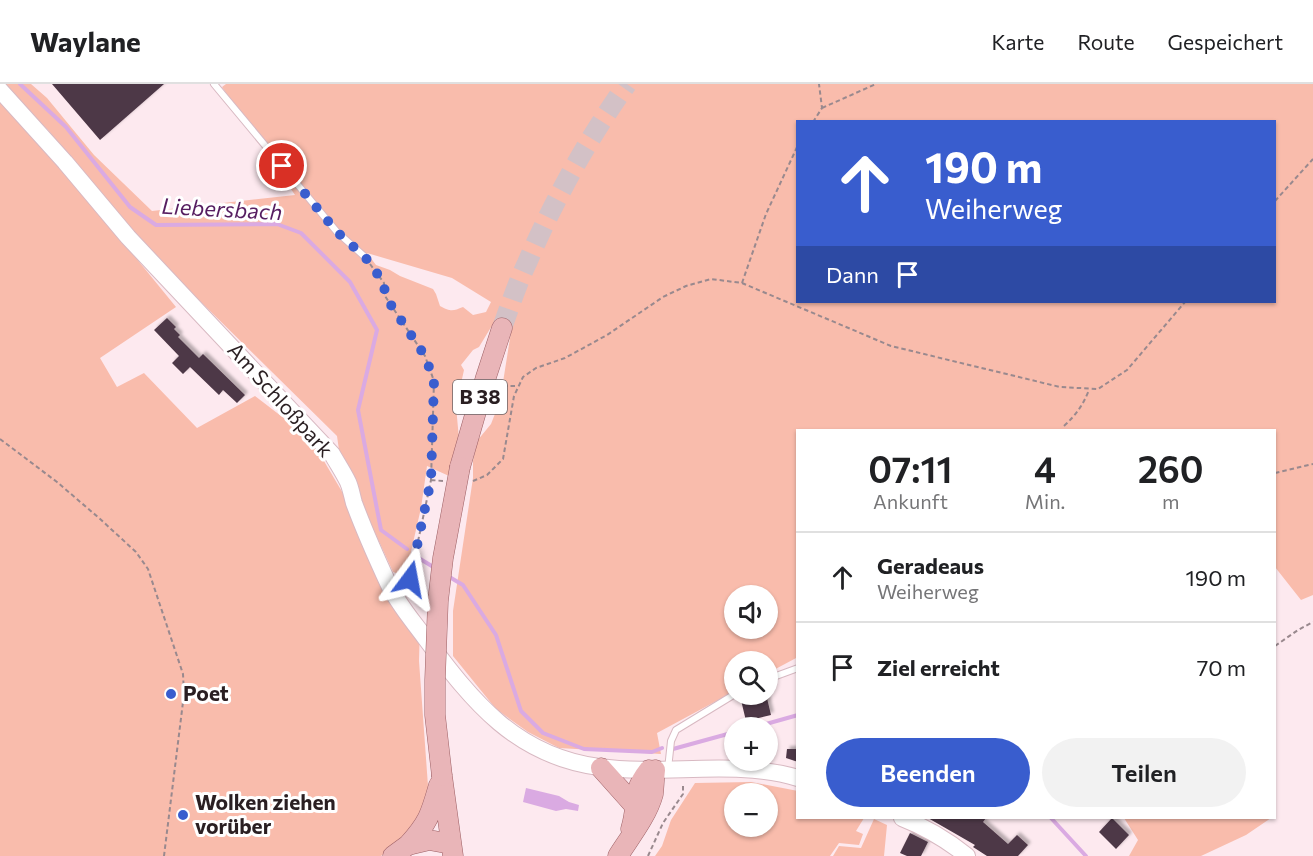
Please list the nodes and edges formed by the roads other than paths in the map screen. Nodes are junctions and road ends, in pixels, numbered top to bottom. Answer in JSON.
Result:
{"nodes":[{"id":1,"x":214,"y":84,"type":"edge"},
{"id":2,"x":0,"y":90,"type":"edge"},
{"id":3,"x":365,"y":257,"type":"road end"},
{"id":4,"x":502,"y":328,"type":"tunnel mouth"},
{"id":5,"x":796,"y":669,"type":"edge"},
{"id":6,"x":778,"y":675,"type":"edge"},
{"id":7,"x":724,"y":701,"type":"edge"},
{"id":8,"x":601,"y":768,"type":"junction"},
{"id":9,"x":664,"y":770,"type":"junction"},
{"id":10,"x":442,"y":776,"type":"junction"},
{"id":11,"x":796,"y":778,"type":"edge"},
{"id":12,"x":634,"y":805,"type":"junction"},
{"id":13,"x":904,"y":819,"type":"edge"},
{"id":14,"x":623,"y":848,"type":"edge"},
{"id":15,"x":401,"y":850,"type":"edge"},
{"id":16,"x":451,"y":853,"type":"edge"},
{"id":17,"x":967,"y":856,"type":"edge"}],
"edges":[{"from":1,"to":3,"type":"lane"},
{"from":2,"to":8,"type":"street","name":"Am Schloßpark"},
{"from":4,"to":10,"type":"main road","number":"B 38","bridge":true},
{"from":5,"to":6,"type":"lane"},
{"from":7,"to":9,"type":"lane"},
{"from":8,"to":9,"type":"street","name":"Am Schloßpark"},
{"from":8,"to":12,"type":"main road"},
{"from":9,"to":11,"type":"street","name":"Am Schloßpark"},
{"from":9,"to":12,"type":"main road"},
{"from":9,"to":14,"type":"main road"},
{"from":10,"to":15,"type":"main road"},
{"from":10,"to":16,"type":"main road","number":"B 38"},
{"from":12,"to":14,"type":"main road"},
{"from":13,"to":17,"type":"street"},
{"from":15,"to":16,"type":"main road"}]}
